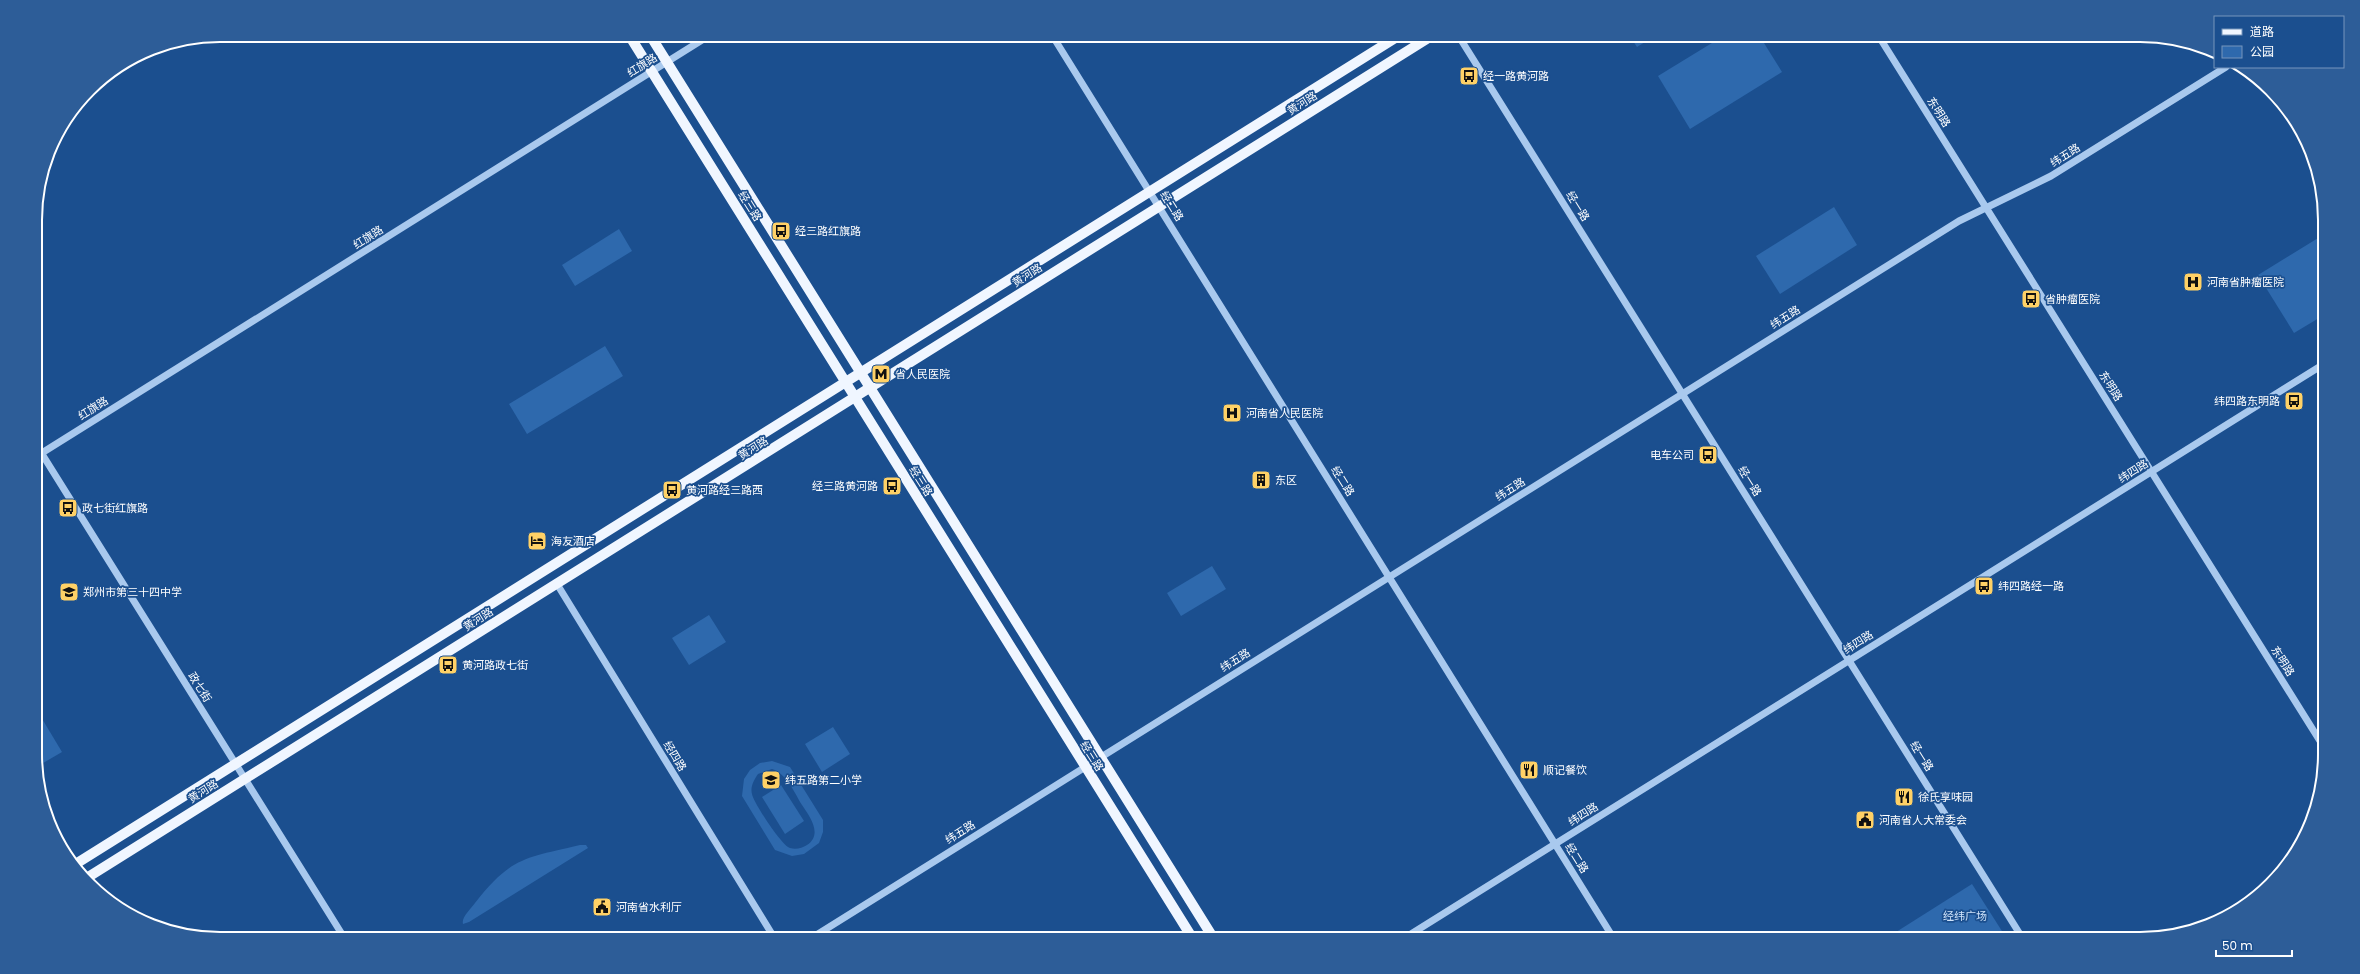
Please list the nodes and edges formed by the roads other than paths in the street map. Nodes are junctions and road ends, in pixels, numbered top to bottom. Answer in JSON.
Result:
{"nodes":[{"id":1,"x":633,"y":42,"type":"edge"},
{"id":2,"x":654,"y":42,"type":"edge"},
{"id":3,"x":699,"y":42,"type":"edge"},
{"id":4,"x":1056,"y":42,"type":"edge"},
{"id":5,"x":1389,"y":42,"type":"edge"},
{"id":6,"x":1422,"y":42,"type":"edge"},
{"id":7,"x":1462,"y":42,"type":"edge"},
{"id":8,"x":1882,"y":42,"type":"edge"},
{"id":9,"x":667,"y":62,"type":"junction"},
{"id":10,"x":2224,"y":68,"type":"edge"},
{"id":11,"x":652,"y":72,"type":"junction"},
{"id":12,"x":1150,"y":192,"type":"junction"},
{"id":13,"x":1159,"y":207,"type":"junction"},
{"id":14,"x":1986,"y":208,"type":"junction"},
{"id":15,"x":2318,"y":368,"type":"edge"},
{"id":16,"x":861,"y":373,"type":"junction"},
{"id":17,"x":846,"y":383,"type":"junction"},
{"id":18,"x":870,"y":388,"type":"junction"},
{"id":19,"x":1682,"y":394,"type":"junction"},
{"id":20,"x":855,"y":398,"type":"junction"},
{"id":21,"x":42,"y":453,"type":"edge"},
{"id":22,"x":42,"y":460,"type":"edge"},
{"id":23,"x":2151,"y":472,"type":"junction"},
{"id":24,"x":1390,"y":576,"type":"junction"},
{"id":25,"x":557,"y":584,"type":"junction"},
{"id":26,"x":1849,"y":660,"type":"junction"},
{"id":27,"x":2318,"y":738,"type":"edge"},
{"id":28,"x":1100,"y":757,"type":"junction"},
{"id":29,"x":236,"y":764,"type":"junction"},
{"id":30,"x":1085,"y":767,"type":"junction"},
{"id":31,"x":245,"y":779,"type":"junction"},
{"id":32,"x":1556,"y":844,"type":"junction"},
{"id":33,"x":79,"y":862,"type":"edge"},
{"id":34,"x":90,"y":875,"type":"edge"},
{"id":35,"x":341,"y":932,"type":"edge"},
{"id":36,"x":771,"y":932,"type":"edge"},
{"id":37,"x":821,"y":932,"type":"edge"},
{"id":38,"x":1189,"y":932,"type":"edge"},
{"id":39,"x":1210,"y":932,"type":"edge"},
{"id":40,"x":1414,"y":932,"type":"edge"},
{"id":41,"x":1610,"y":932,"type":"edge"},
{"id":42,"x":2019,"y":932,"type":"edge"}],
"edges":[{"from":1,"to":11,"type":"main road","name":"经三路"},
{"from":2,"to":9,"type":"main road","name":"经三路"},
{"from":3,"to":9,"type":"street","name":"红旗路"},
{"from":4,"to":12,"type":"street","name":"经二路"},
{"from":5,"to":12,"type":"main road","name":"黄河路"},
{"from":6,"to":13,"type":"main road","name":"黄河路"},
{"from":7,"to":19,"type":"street","name":"经一路"},
{"from":8,"to":14,"type":"street","name":"东明路"},
{"from":9,"to":11,"type":"street","name":"红旗路"},
{"from":9,"to":16,"type":"main road","name":"经三路"},
{"from":10,"to":14,"type":"street","name":"纬五路"},
{"from":11,"to":17,"type":"main road","name":"经三路"},
{"from":11,"to":21,"type":"street","name":"红旗路"},
{"from":12,"to":13,"type":"street","name":"经二路"},
{"from":12,"to":16,"type":"main road","name":"黄河路"},
{"from":13,"to":18,"type":"main road","name":"黄河路"},
{"from":13,"to":24,"type":"street","name":"经二路"},
{"from":14,"to":19,"type":"street","name":"纬五路"},
{"from":14,"to":23,"type":"street","name":"东明路"},
{"from":15,"to":23,"type":"street","name":"纬四路"},
{"from":16,"to":17,"type":"main road","name":"黄河路"},
{"from":16,"to":18,"type":"main road","name":"经三路"},
{"from":17,"to":20,"type":"main road","name":"经三路"},
{"from":17,"to":29,"type":"main road","name":"黄河路"},
{"from":18,"to":20,"type":"main road","name":"黄河路"},
{"from":18,"to":28,"type":"main road","name":"经三路"},
{"from":19,"to":24,"type":"street","name":"纬五路"},
{"from":19,"to":26,"type":"street","name":"经一路"},
{"from":20,"to":25,"type":"main road","name":"黄河路"},
{"from":20,"to":30,"type":"main road","name":"经三路"},
{"from":22,"to":29,"type":"street","name":"政七街"},
{"from":23,"to":26,"type":"street","name":"纬四路"},
{"from":23,"to":27,"type":"street","name":"东明路"},
{"from":24,"to":28,"type":"street","name":"纬五路"},
{"from":24,"to":32,"type":"street","name":"经二路"},
{"from":25,"to":31,"type":"main road","name":"黄河路"},
{"from":25,"to":36,"type":"street","name":"经四路"},
{"from":26,"to":32,"type":"street","name":"纬四路"},
{"from":26,"to":42,"type":"street","name":"经一路"},
{"from":28,"to":30,"type":"street","name":"纬五路"},
{"from":28,"to":39,"type":"main road","name":"经三路"},
{"from":29,"to":31,"type":"street","name":"政七街"},
{"from":29,"to":33,"type":"main road","name":"黄河路"},
{"from":30,"to":37,"type":"street","name":"纬五路"},
{"from":30,"to":38,"type":"main road","name":"经三路"},
{"from":31,"to":34,"type":"main road","name":"黄河路"},
{"from":31,"to":35,"type":"street","name":"政七街"},
{"from":32,"to":40,"type":"street","name":"纬四路"},
{"from":32,"to":41,"type":"street","name":"经二路"}]}
